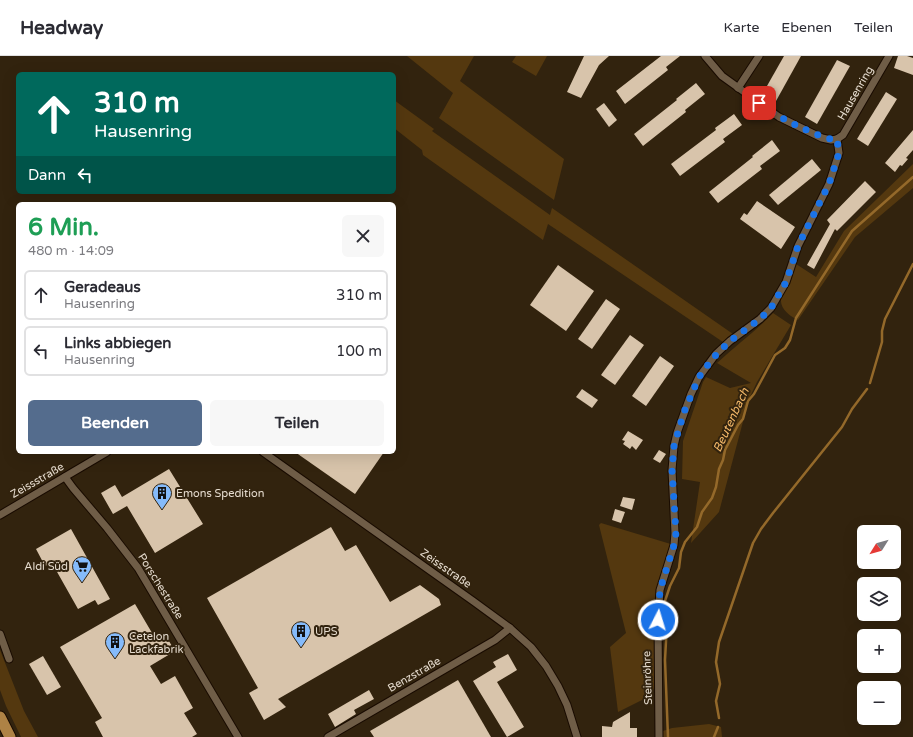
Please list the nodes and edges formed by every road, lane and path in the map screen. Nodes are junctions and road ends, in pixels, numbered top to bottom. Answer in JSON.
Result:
{"nodes":[{"id":1,"x":705,"y":56,"type":"edge"},
{"id":2,"x":759,"y":56,"type":"edge"},
{"id":3,"x":889,"y":56,"type":"edge"},
{"id":4,"x":738,"y":88,"type":"junction"},
{"id":5,"x":837,"y":139,"type":"junction"},
{"id":6,"x":104,"y":454,"type":"edge"},
{"id":7,"x":266,"y":454,"type":"edge"},
{"id":8,"x":65,"y":476,"type":"junction"},
{"id":9,"x":0,"y":515,"type":"edge"},
{"id":10,"x":510,"y":628,"type":"junction"},
{"id":11,"x":0,"y":634,"type":"edge"},
{"id":12,"x":10,"y":659,"type":"dead end"},
{"id":13,"x":0,"y":717,"type":"edge"},
{"id":14,"x":10,"y":737,"type":"edge"},
{"id":15,"x":238,"y":737,"type":"edge"},
{"id":16,"x":328,"y":737,"type":"edge"},
{"id":17,"x":577,"y":737,"type":"edge"},
{"id":18,"x":659,"y":737,"type":"edge"}],
"edges":[{"from":1,"to":4,"type":"street"},
{"from":2,"to":4,"type":"street"},
{"from":3,"to":5,"type":"street","name":"Hausenring"},
{"from":4,"to":5,"type":"street"},
{"from":5,"to":18,"type":"street","name":"Steinröhre"},
{"from":6,"to":8,"type":"street","name":"Zeissstraße"},
{"from":7,"to":10,"type":"street","name":"Zeissstraße"},
{"from":8,"to":9,"type":"street","name":"Zeissstraße"},
{"from":8,"to":15,"type":"street","name":"Porschestraße"},
{"from":10,"to":16,"type":"street","name":"Benzstraße"},
{"from":10,"to":17,"type":"street","name":"Zeissstraße"},
{"from":11,"to":12,"type":"street"},
{"from":13,"to":14,"type":"main road"}]}
